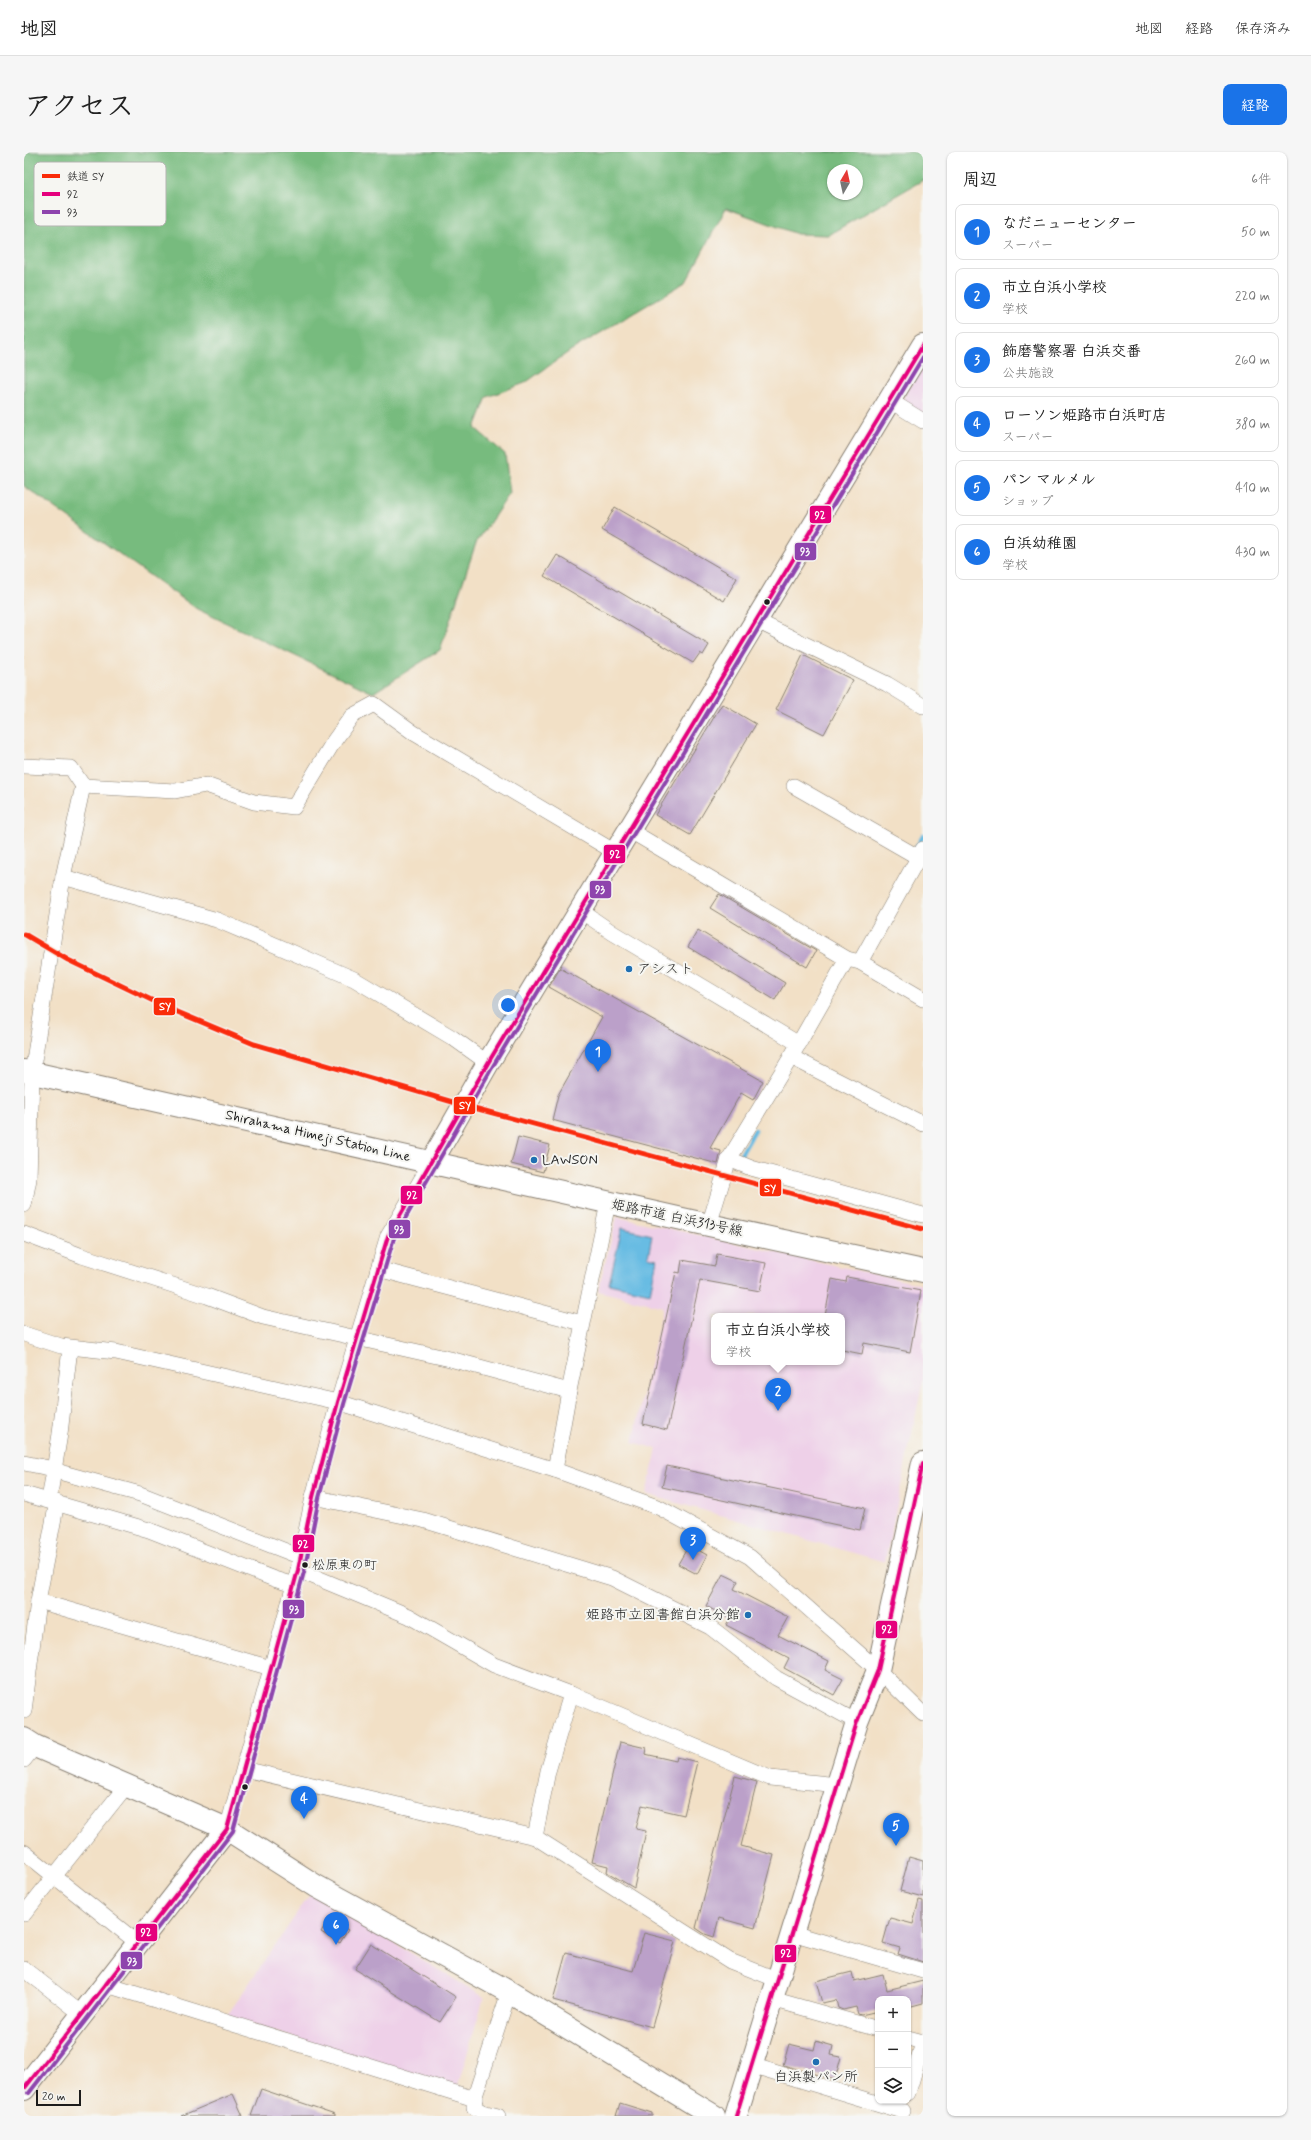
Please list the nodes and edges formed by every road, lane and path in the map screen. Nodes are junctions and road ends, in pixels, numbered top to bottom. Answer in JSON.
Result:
{"nodes":[{"id":1,"x":923,"y":345,"type":"edge"},
{"id":2,"x":889,"y":400,"type":"junction"},
{"id":3,"x":923,"y":420,"type":"edge"},
{"id":4,"x":757,"y":621,"type":"junction"},
{"id":5,"x":923,"y":706,"type":"edge"},
{"id":6,"x":24,"y":766,"type":"edge"},
{"id":7,"x":83,"y":786,"type":"junction"},
{"id":8,"x":794,"y":786,"type":"dead end"},
{"id":9,"x":629,"y":830,"type":"junction"},
{"id":10,"x":615,"y":852,"type":"junction"},
{"id":11,"x":922,"y":855,"type":"edge"},
{"id":12,"x":63,"y":877,"type":"junction"},
{"id":13,"x":581,"y":911,"type":"junction"},
{"id":14,"x":853,"y":960,"type":"junction"},
{"id":15,"x":923,"y":999,"type":"edge"},
{"id":16,"x":795,"y":1050,"type":"junction"},
{"id":17,"x":488,"y":1063,"type":"junction"},
{"id":18,"x":28,"y":1072,"type":"edge"},
{"id":19,"x":923,"y":1124,"type":"edge"},
{"id":20,"x":729,"y":1159,"type":"junction"},
{"id":21,"x":432,"y":1161,"type":"junction"},
{"id":22,"x":608,"y":1203,"type":"junction"},
{"id":23,"x":24,"y":1205,"type":"edge"},
{"id":24,"x":923,"y":1215,"type":"edge"},
{"id":25,"x":709,"y":1225,"type":"junction"},
{"id":26,"x":24,"y":1234,"type":"edge"},
{"id":27,"x":378,"y":1269,"type":"junction"},
{"id":28,"x":923,"y":1271,"type":"edge"},
{"id":29,"x":582,"y":1323,"type":"junction"},
{"id":30,"x":24,"y":1334,"type":"edge"},
{"id":31,"x":357,"y":1339,"type":"junction"},
{"id":32,"x":70,"y":1348,"type":"junction"},
{"id":33,"x":569,"y":1391,"type":"junction"},
{"id":34,"x":338,"y":1402,"type":"junction"},
{"id":35,"x":24,"y":1463,"type":"edge"},
{"id":36,"x":54,"y":1469,"type":"junction"},
{"id":37,"x":556,"y":1470,"type":"junction"},
{"id":38,"x":922,"y":1472,"type":"edge"},
{"id":39,"x":24,"y":1494,"type":"edge"},
{"id":40,"x":313,"y":1497,"type":"junction"},
{"id":41,"x":53,"y":1501,"type":"junction"},
{"id":42,"x":300,"y":1563,"type":"junction"},
{"id":43,"x":294,"y":1585,"type":"junction"},
{"id":44,"x":38,"y":1602,"type":"junction"},
{"id":45,"x":270,"y":1668,"type":"junction"},
{"id":46,"x":878,"y":1670,"type":"junction"},
{"id":47,"x":571,"y":1694,"type":"junction"},
{"id":48,"x":24,"y":1711,"type":"edge"},
{"id":49,"x":923,"y":1714,"type":"edge"},
{"id":50,"x":858,"y":1722,"type":"junction"},
{"id":51,"x":28,"y":1748,"type":"edge"},
{"id":52,"x":244,"y":1769,"type":"junction"},
{"id":53,"x":127,"y":1785,"type":"junction"},
{"id":54,"x":838,"y":1785,"type":"junction"},
{"id":55,"x":227,"y":1829,"type":"junction"},
{"id":56,"x":535,"y":1837,"type":"junction"},
{"id":57,"x":24,"y":1852,"type":"edge"},
{"id":58,"x":55,"y":1875,"type":"junction"},
{"id":59,"x":24,"y":1914,"type":"edge"},
{"id":60,"x":792,"y":1933,"type":"junction"},
{"id":61,"x":139,"y":1944,"type":"junction"},
{"id":62,"x":24,"y":1969,"type":"edge"},
{"id":63,"x":923,"y":1971,"type":"edge"},
{"id":64,"x":107,"y":1985,"type":"junction"},
{"id":65,"x":775,"y":1990,"type":"junction"},
{"id":66,"x":509,"y":1992,"type":"junction"},
{"id":67,"x":82,"y":2015,"type":"junction"},
{"id":68,"x":875,"y":2028,"type":"edge"},
{"id":69,"x":911,"y":2039,"type":"edge"},
{"id":70,"x":923,"y":2043,"type":"edge"},
{"id":71,"x":751,"y":2065,"type":"junction"},
{"id":72,"x":911,"y":2083,"type":"edge"},
{"id":73,"x":24,"y":2089,"type":"edge"},
{"id":74,"x":475,"y":2099,"type":"junction"},
{"id":75,"x":903,"y":2109,"type":"edge"},
{"id":76,"x":498,"y":2116,"type":"edge"},
{"id":77,"x":714,"y":2116,"type":"edge"},
{"id":78,"x":736,"y":2116,"type":"edge"}],
"edges":[{"from":1,"to":2,"type":"street"},
{"from":2,"to":3,"type":"street"},
{"from":2,"to":4,"type":"street"},
{"from":4,"to":5,"type":"street"},
{"from":4,"to":9,"type":"street"},
{"from":6,"to":7,"type":"street"},
{"from":7,"to":10,"type":"street"},
{"from":7,"to":12,"type":"street"},
{"from":8,"to":11,"type":"street"},
{"from":9,"to":10,"type":"street"},
{"from":9,"to":14,"type":"street"},
{"from":10,"to":13,"type":"street"},
{"from":11,"to":14,"type":"street"},
{"from":12,"to":17,"type":"street"},
{"from":12,"to":18,"type":"street"},
{"from":13,"to":16,"type":"street"},
{"from":13,"to":17,"type":"street"},
{"from":14,"to":15,"type":"street"},
{"from":14,"to":16,"type":"street"},
{"from":16,"to":19,"type":"street"},
{"from":16,"to":20,"type":"street"},
{"from":17,"to":21,"type":"street"},
{"from":18,"to":21,"type":"street","name":"Shirahama Himeji Station Line"},
{"from":18,"to":23,"type":"street"},
{"from":20,"to":24,"type":"street"},
{"from":20,"to":25,"type":"street"},
{"from":21,"to":22,"type":"street","name":"姫路市道 白浜313号線"},
{"from":21,"to":27,"type":"street"},
{"from":22,"to":25,"type":"street","name":"姫路市道 白浜313号線"},
{"from":22,"to":29,"type":"street"},
{"from":25,"to":28,"type":"street","name":"姫路市道 白浜313号線"},
{"from":26,"to":31,"type":"street"},
{"from":27,"to":29,"type":"street"},
{"from":27,"to":31,"type":"street"},
{"from":29,"to":33,"type":"street"},
{"from":30,"to":32,"type":"street"},
{"from":31,"to":33,"type":"street"},
{"from":31,"to":34,"type":"street"},
{"from":32,"to":34,"type":"street"},
{"from":32,"to":36,"type":"street"},
{"from":33,"to":37,"type":"street"},
{"from":34,"to":37,"type":"street"},
{"from":34,"to":40,"type":"street"},
{"from":35,"to":36,"type":"street"},
{"from":36,"to":41,"type":"street"},
{"from":36,"to":42,"type":"street"},
{"from":37,"to":46,"type":"street"},
{"from":38,"to":46,"type":"street"},
{"from":39,"to":41,"type":"street"},
{"from":40,"to":42,"type":"street"},
{"from":40,"to":50,"type":"street"},
{"from":41,"to":43,"type":"street"},
{"from":41,"to":44,"type":"street"},
{"from":42,"to":43,"type":"street"},
{"from":42,"to":47,"type":"street"},
{"from":43,"to":45,"type":"street"},
{"from":44,"to":45,"type":"street"},
{"from":44,"to":48,"type":"street"},
{"from":45,"to":52,"type":"street"},
{"from":46,"to":49,"type":"street"},
{"from":46,"to":50,"type":"street"},
{"from":47,"to":54,"type":"street"},
{"from":47,"to":56,"type":"street"},
{"from":50,"to":54,"type":"street"},
{"from":51,"to":53,"type":"street"},
{"from":52,"to":55,"type":"street"},
{"from":52,"to":56,"type":"street"},
{"from":53,"to":55,"type":"street"},
{"from":53,"to":58,"type":"street"},
{"from":54,"to":60,"type":"street"},
{"from":55,"to":61,"type":"street"},
{"from":55,"to":66,"type":"street"},
{"from":56,"to":65,"type":"street"},
{"from":57,"to":58,"type":"street"},
{"from":58,"to":59,"type":"street"},
{"from":58,"to":61,"type":"street"},
{"from":60,"to":63,"type":"street"},
{"from":60,"to":65,"type":"street"},
{"from":61,"to":64,"type":"street"},
{"from":62,"to":67,"type":"street"},
{"from":64,"to":67,"type":"street"},
{"from":64,"to":74,"type":"street"},
{"from":65,"to":68,"type":"street"},
{"from":65,"to":71,"type":"street"},
{"from":66,"to":74,"type":"street"},
{"from":66,"to":77,"type":"street"},
{"from":67,"to":73,"type":"street"},
{"from":69,"to":70,"type":"street"},
{"from":70,"to":72,"type":"street"},
{"from":71,"to":75,"type":"street"},
{"from":71,"to":78,"type":"street"},
{"from":74,"to":76,"type":"street"}]}
